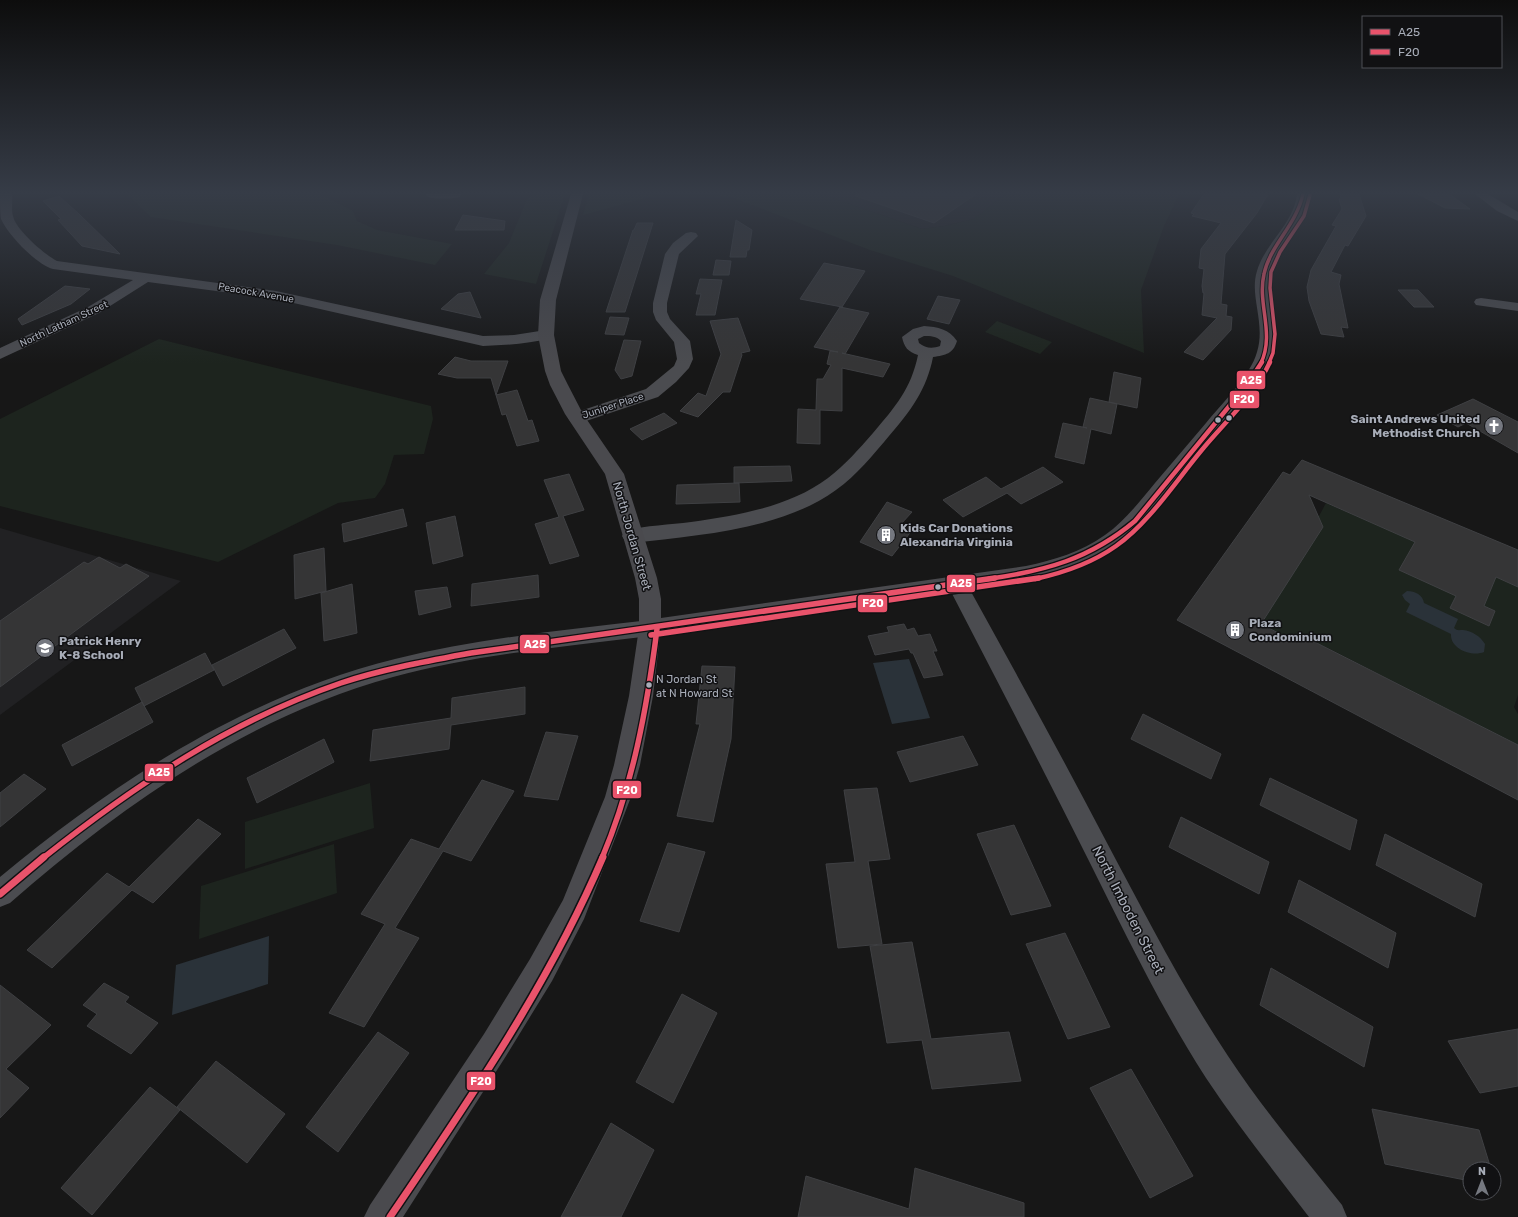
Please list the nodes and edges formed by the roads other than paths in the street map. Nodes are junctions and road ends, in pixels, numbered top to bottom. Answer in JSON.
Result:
{"nodes":[{"id":1,"x":35,"y":251,"type":"edge"},
{"id":2,"x":562,"y":251,"type":"edge"},
{"id":3,"x":674,"y":251,"type":"edge"},
{"id":4,"x":1273,"y":251,"type":"edge"},
{"id":5,"x":146,"y":277,"type":"junction"},
{"id":6,"x":1481,"y":302,"type":"dead end"},
{"id":7,"x":1518,"y":307,"type":"edge"},
{"id":8,"x":546,"y":335,"type":"junction"},
{"id":9,"x":926,"y":352,"type":"dead end"},
{"id":10,"x":0,"y":354,"type":"edge"},
{"id":11,"x":577,"y":418,"type":"junction"},
{"id":12,"x":632,"y":536,"type":"junction"},
{"id":13,"x":957,"y":584,"type":"junction"},
{"id":14,"x":650,"y":628,"type":"junction"},
{"id":15,"x":0,"y":894,"type":"edge"},
{"id":16,"x":382,"y":1217,"type":"edge"},
{"id":17,"x":1330,"y":1217,"type":"edge"}],
"edges":[{"from":1,"to":5,"type":"street","name":"Peacock Avenue"},
{"from":2,"to":8,"type":"street","name":"North Jordan Street"},
{"from":3,"to":11,"type":"street","name":"Juniper Place"},
{"from":4,"to":13,"type":"street"},
{"from":5,"to":8,"type":"street","name":"Peacock Avenue"},
{"from":5,"to":10,"type":"street","name":"North Latham Street"},
{"from":6,"to":7,"type":"street"},
{"from":8,"to":11,"type":"street","name":"North Jordan Street"},
{"from":9,"to":12,"type":"street"},
{"from":11,"to":12,"type":"street","name":"North Jordan Street"},
{"from":12,"to":14,"type":"street","name":"North Jordan Street"},
{"from":13,"to":14,"type":"street"},
{"from":13,"to":17,"type":"street","name":"North Imboden Street"},
{"from":14,"to":15,"type":"street"},
{"from":14,"to":16,"type":"street","name":"North Jordan Street"}]}
